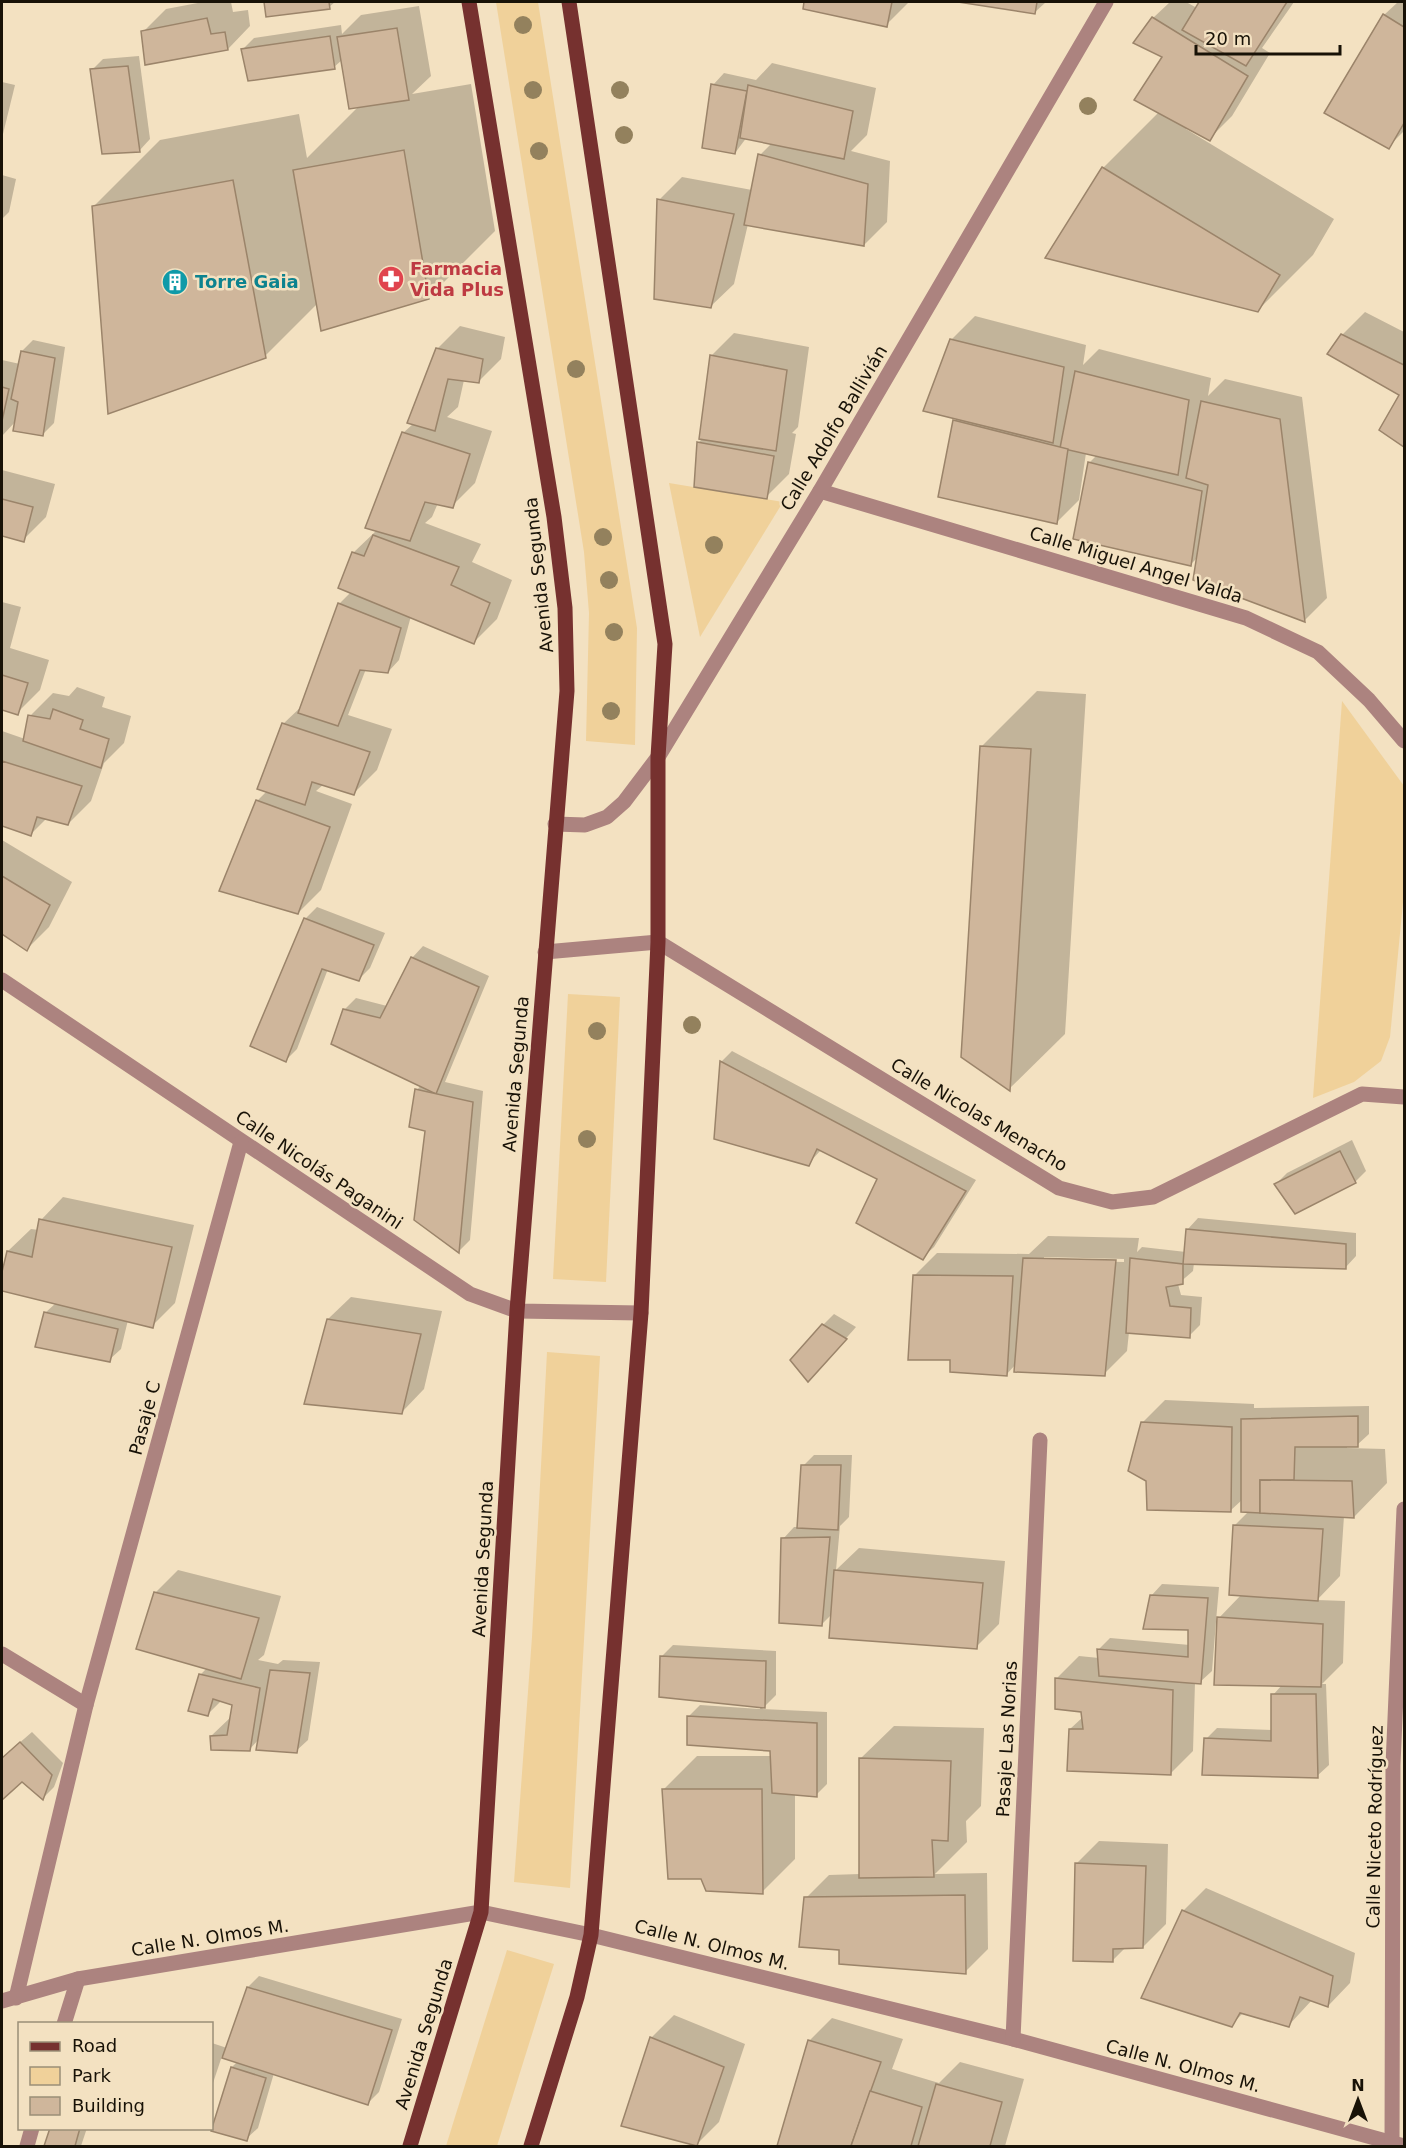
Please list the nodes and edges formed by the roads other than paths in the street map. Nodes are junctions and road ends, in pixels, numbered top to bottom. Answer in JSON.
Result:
{"nodes":[{"id":1,"x":468,"y":2,"type":"edge"},
{"id":2,"x":569,"y":2,"type":"edge"},
{"id":3,"x":1106,"y":2,"type":"edge"},
{"id":4,"x":820,"y":491,"type":"junction"},
{"id":5,"x":1404,"y":741,"type":"edge"},
{"id":6,"x":658,"y":757,"type":"junction"},
{"id":7,"x":555,"y":824,"type":"junction"},
{"id":8,"x":658,"y":942,"type":"junction"},
{"id":9,"x":545,"y":952,"type":"junction"},
{"id":10,"x":2,"y":980,"type":"edge"},
{"id":11,"x":1404,"y":1097,"type":"edge"},
{"id":12,"x":241,"y":1142,"type":"junction"},
{"id":13,"x":517,"y":1311,"type":"junction"},
{"id":14,"x":641,"y":1313,"type":"junction"},
{"id":15,"x":1040,"y":1440,"type":"dead end"},
{"id":16,"x":1404,"y":1509,"type":"edge"},
{"id":17,"x":2,"y":1654,"type":"edge"},
{"id":18,"x":86,"y":1705,"type":"junction"},
{"id":19,"x":481,"y":1912,"type":"junction"},
{"id":20,"x":591,"y":1935,"type":"junction"},
{"id":21,"x":78,"y":1979,"type":"junction"},
{"id":22,"x":9,"y":1999,"type":"edge"},
{"id":23,"x":65,"y":2022,"type":"edge"},
{"id":24,"x":1013,"y":2039,"type":"junction"},
{"id":25,"x":31,"y":2130,"type":"edge"},
{"id":26,"x":1396,"y":2145,"type":"edge"},
{"id":27,"x":27,"y":2146,"type":"edge"},
{"id":28,"x":410,"y":2146,"type":"edge"},
{"id":29,"x":531,"y":2146,"type":"edge"}],
"edges":[{"from":1,"to":7,"type":"main road","name":"Avenida Segunda"},
{"from":2,"to":6,"type":"main road"},
{"from":3,"to":4,"type":"street","name":"Calle Adolfo Ballivián"},
{"from":4,"to":5,"type":"street","name":"Calle Miguel Angel Valda"},
{"from":4,"to":6,"type":"street","name":"Calle Adolfo Ballivián"},
{"from":6,"to":7,"type":"street","name":"Calle Adolfo Ballivián"},
{"from":6,"to":8,"type":"main road"},
{"from":7,"to":9,"type":"main road","name":"Avenida Segunda"},
{"from":8,"to":9,"type":"street"},
{"from":8,"to":11,"type":"street","name":"Calle Nicolas Menacho"},
{"from":8,"to":14,"type":"main road"},
{"from":9,"to":13,"type":"main road","name":"Avenida Segunda"},
{"from":10,"to":12,"type":"street","name":"Calle Nicolás Paganini"},
{"from":12,"to":13,"type":"street","name":"Calle Nicolás Paganini"},
{"from":12,"to":18,"type":"street","name":"Pasaje C"},
{"from":13,"to":14,"type":"street","name":"Calle Nicolás Paganini"},
{"from":13,"to":19,"type":"main road","name":"Avenida Segunda"},
{"from":14,"to":20,"type":"main road"},
{"from":15,"to":24,"type":"street","name":"Pasaje Las Norias"},
{"from":16,"to":26,"type":"street","name":"Calle Niceto Rodríguez"},
{"from":17,"to":18,"type":"street"},
{"from":18,"to":22,"type":"street","name":"Pasaje C"},
{"from":19,"to":20,"type":"street","name":"Calle N. Olmos M."},
{"from":19,"to":21,"type":"street","name":"Calle N. Olmos M."},
{"from":19,"to":28,"type":"main road","name":"Avenida Segunda"},
{"from":20,"to":24,"type":"street","name":"Calle N. Olmos M."},
{"from":20,"to":29,"type":"main road"},
{"from":21,"to":22,"type":"street","name":"Calle N. Olmos M."},
{"from":21,"to":23,"type":"street"},
{"from":24,"to":26,"type":"street","name":"Calle N. Olmos M."},
{"from":25,"to":27,"type":"street"}]}
